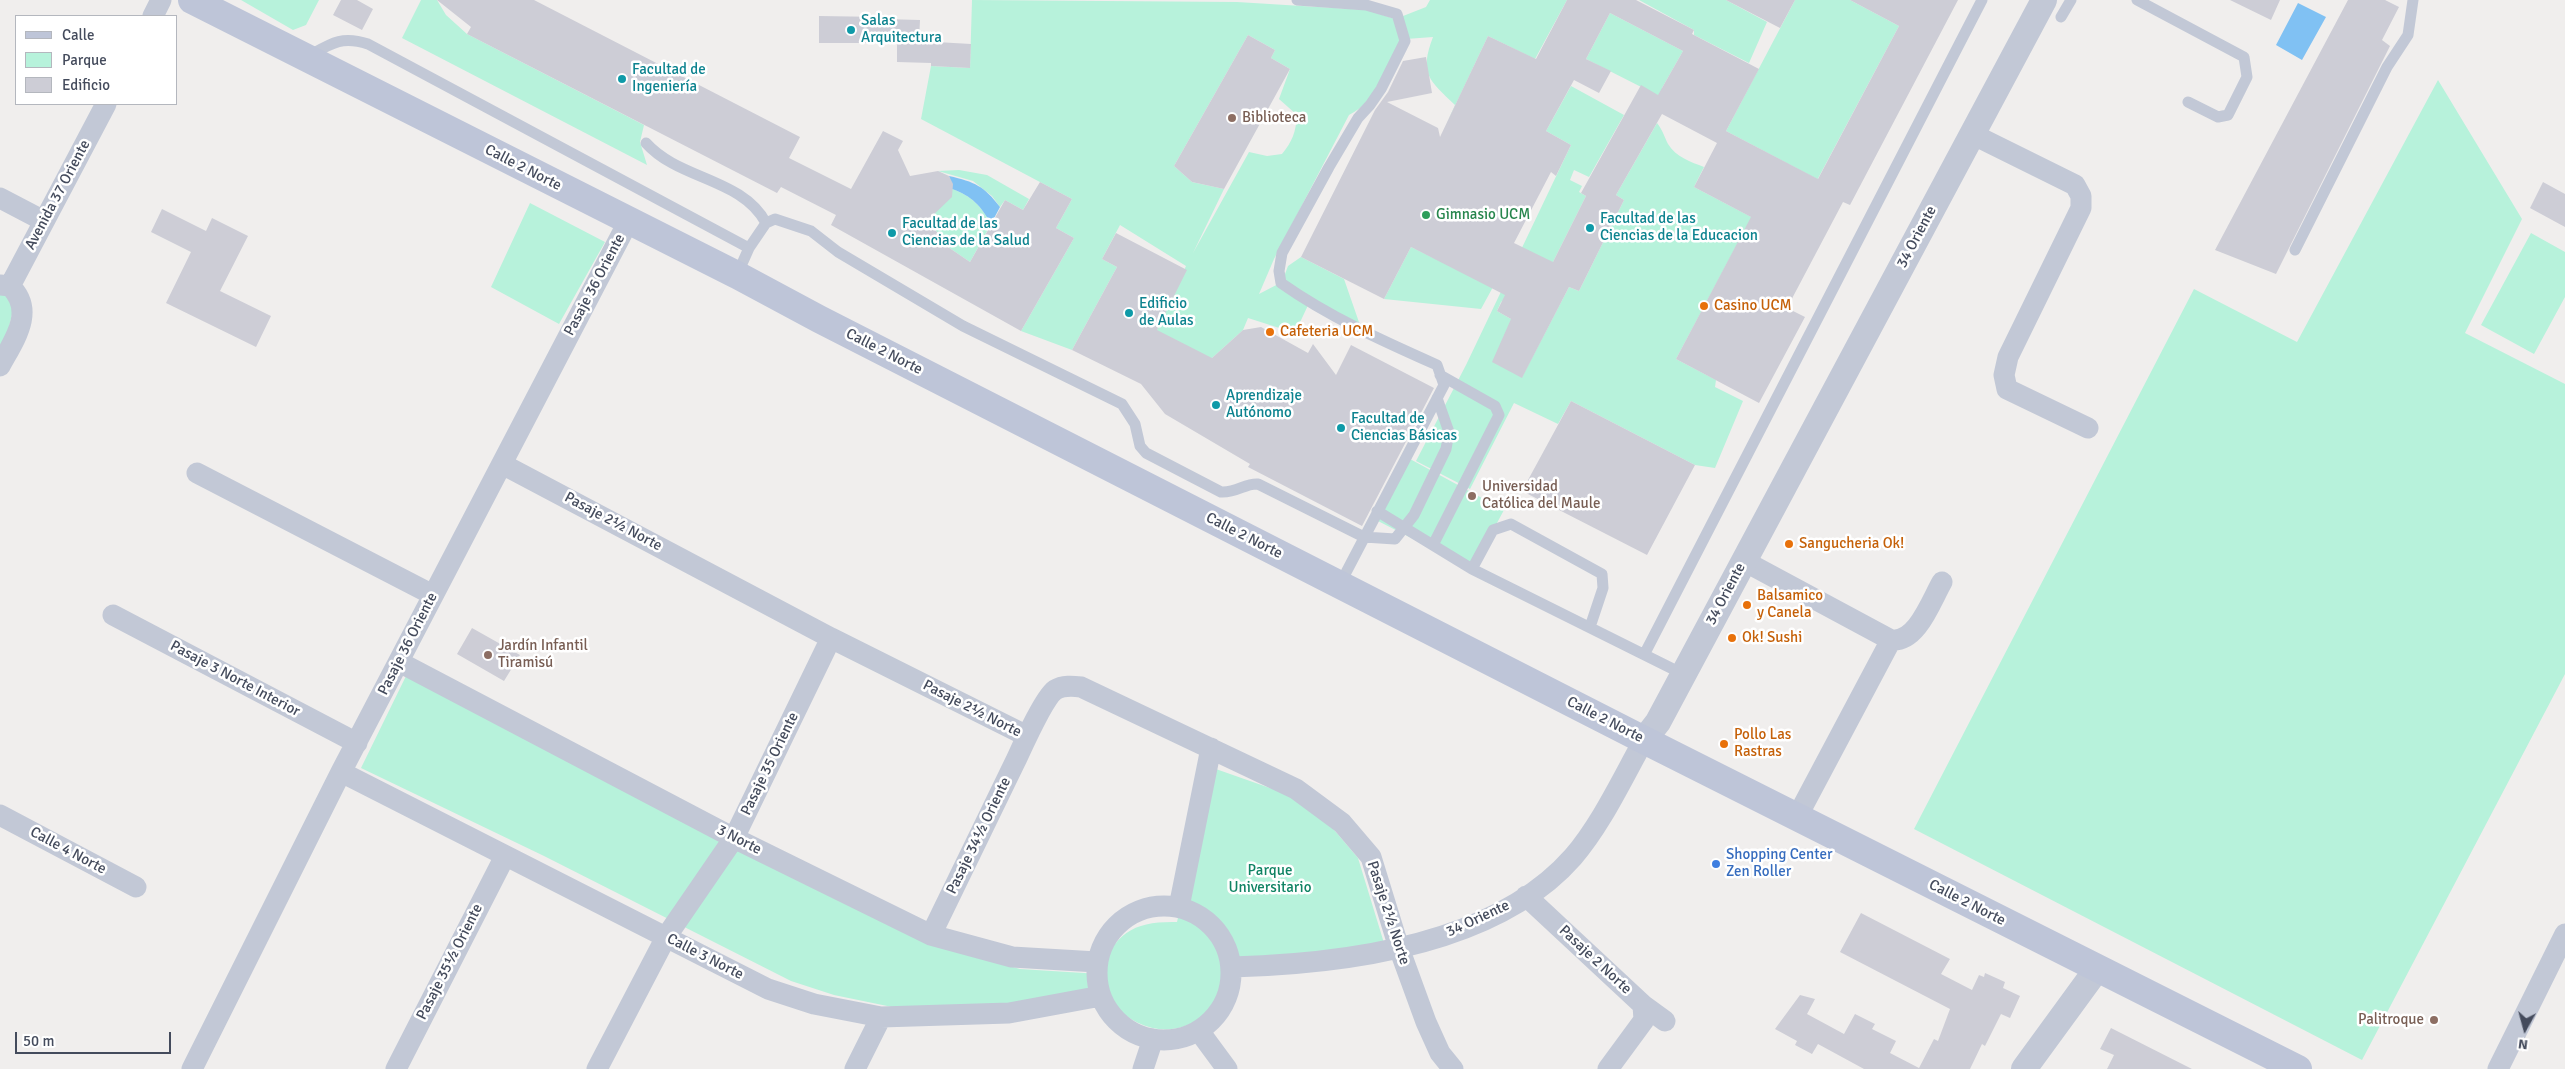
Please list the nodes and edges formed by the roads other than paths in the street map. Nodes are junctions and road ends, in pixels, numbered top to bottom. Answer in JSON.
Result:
{"nodes":[{"id":1,"x":161,"y":0,"type":"edge"},
{"id":2,"x":192,"y":0,"type":"edge"},
{"id":3,"x":1297,"y":0,"type":"edge"},
{"id":4,"x":1982,"y":0,"type":"edge"},
{"id":5,"x":2072,"y":0,"type":"edge"},
{"id":6,"x":2137,"y":0,"type":"edge"},
{"id":7,"x":2413,"y":0,"type":"edge"},
{"id":8,"x":2052,"y":8,"type":"edge"},
{"id":9,"x":154,"y":15,"type":"edge"},
{"id":10,"x":306,"y":58,"type":"junction"},
{"id":11,"x":2188,"y":102,"type":"dead end"},
{"id":12,"x":105,"y":105,"type":"edge"},
{"id":13,"x":1972,"y":134,"type":"junction"},
{"id":14,"x":646,"y":143,"type":"dead end"},
{"id":15,"x":0,"y":198,"type":"edge"},
{"id":16,"x":44,"y":221,"type":"junction"},
{"id":17,"x":628,"y":222,"type":"junction"},
{"id":18,"x":766,"y":223,"type":"junction"},
{"id":19,"x":749,"y":248,"type":"junction"},
{"id":20,"x":2295,"y":250,"type":"dead end"},
{"id":21,"x":737,"y":275,"type":"junction"},
{"id":22,"x":5,"y":285,"type":"edge"},
{"id":23,"x":0,"y":366,"type":"edge"},
{"id":24,"x":1440,"y":376,"type":"junction"},
{"id":25,"x":1437,"y":398,"type":"junction"},
{"id":26,"x":2088,"y":428,"type":"dead end"},
{"id":27,"x":502,"y":464,"type":"junction"},
{"id":28,"x":197,"y":473,"type":"dead end"},
{"id":29,"x":1377,"y":511,"type":"junction"},
{"id":30,"x":1405,"y":528,"type":"junction"},
{"id":31,"x":1364,"y":537,"type":"junction"},
{"id":32,"x":1433,"y":545,"type":"junction"},
{"id":33,"x":1744,"y":561,"type":"junction"},
{"id":34,"x":1472,"y":569,"type":"junction"},
{"id":35,"x":1942,"y":582,"type":"dead end"},
{"id":36,"x":1339,"y":584,"type":"junction"},
{"id":37,"x":433,"y":595,"type":"junction"},
{"id":38,"x":113,"y":614,"type":"dead end"},
{"id":39,"x":1590,"y":627,"type":"junction"},
{"id":40,"x":831,"y":638,"type":"junction"},
{"id":41,"x":1891,"y":640,"type":"junction"},
{"id":42,"x":1645,"y":653,"type":"junction"},
{"id":43,"x":399,"y":662,"type":"junction"},
{"id":44,"x":1683,"y":674,"type":"junction"},
{"id":45,"x":1027,"y":736,"type":"junction"},
{"id":46,"x":1644,"y":740,"type":"junction"},
{"id":47,"x":357,"y":743,"type":"junction"},
{"id":48,"x":1211,"y":748,"type":"junction"},
{"id":49,"x":341,"y":772,"type":"junction"},
{"id":50,"x":0,"y":815,"type":"edge"},
{"id":51,"x":1797,"y":817,"type":"junction"},
{"id":52,"x":734,"y":838,"type":"junction"},
{"id":53,"x":505,"y":856,"type":"junction"},
{"id":54,"x":136,"y":887,"type":"dead end"},
{"id":55,"x":1526,"y":896,"type":"junction"},
{"id":56,"x":1179,"y":907,"type":"junction"},
{"id":57,"x":931,"y":935,"type":"junction"},
{"id":58,"x":666,"y":937,"type":"junction"},
{"id":59,"x":2562,"y":947,"type":"edge"},
{"id":60,"x":1399,"y":948,"type":"junction"},
{"id":61,"x":1097,"y":962,"type":"junction"},
{"id":62,"x":1232,"y":967,"type":"junction"},
{"id":63,"x":2097,"y":969,"type":"junction"},
{"id":64,"x":1101,"y":996,"type":"junction"},
{"id":65,"x":1643,"y":1005,"type":"junction"},
{"id":66,"x":881,"y":1017,"type":"junction"},
{"id":67,"x":1665,"y":1021,"type":"dead end"},
{"id":68,"x":1199,"y":1031,"type":"junction"},
{"id":69,"x":1153,"y":1039,"type":"junction"},
{"id":70,"x":192,"y":1069,"type":"edge"},
{"id":71,"x":396,"y":1069,"type":"edge"},
{"id":72,"x":598,"y":1069,"type":"edge"},
{"id":73,"x":855,"y":1069,"type":"edge"},
{"id":74,"x":1143,"y":1069,"type":"edge"},
{"id":75,"x":1228,"y":1069,"type":"edge"},
{"id":76,"x":1453,"y":1069,"type":"edge"},
{"id":77,"x":1608,"y":1069,"type":"edge"},
{"id":78,"x":2024,"y":1069,"type":"edge"},
{"id":79,"x":2298,"y":1069,"type":"edge"},
{"id":80,"x":2498,"y":1069,"type":"edge"}],
"edges":[{"from":1,"to":9,"type":"street"},
{"from":2,"to":10,"type":"main road","name":"Calle 2 Norte"},
{"from":3,"to":24,"type":"lane"},
{"from":4,"to":42,"type":"lane"},
{"from":5,"to":8,"type":"lane"},
{"from":6,"to":11,"type":"lane"},
{"from":7,"to":20,"type":"lane"},
{"from":8,"to":13,"type":"street","name":"34 Oriente"},
{"from":10,"to":17,"type":"main road","name":"Calle 2 Norte"},
{"from":10,"to":19,"type":"lane"},
{"from":12,"to":16,"type":"street","name":"Avenida 37 Oriente"},
{"from":13,"to":26,"type":"street"},
{"from":13,"to":33,"type":"street","name":"34 Oriente"},
{"from":14,"to":18,"type":"lane"},
{"from":15,"to":16,"type":"street"},
{"from":16,"to":22,"type":"street","name":"Avenida 37 Oriente"},
{"from":17,"to":21,"type":"main road","name":"Calle 2 Norte"},
{"from":17,"to":27,"type":"street","name":"Pasaje 36 Oriente"},
{"from":18,"to":19,"type":"lane"},
{"from":18,"to":31,"type":"lane"},
{"from":19,"to":21,"type":"lane"},
{"from":21,"to":36,"type":"main road","name":"Calle 2 Norte"},
{"from":22,"to":23,"type":"street","name":"Avenida 37 Oriente"},
{"from":24,"to":25,"type":"lane"},
{"from":24,"to":32,"type":"lane"},
{"from":25,"to":29,"type":"lane"},
{"from":25,"to":30,"type":"lane"},
{"from":27,"to":37,"type":"street","name":"Pasaje 36 Oriente"},
{"from":27,"to":40,"type":"street","name":"Pasaje 2½ Norte"},
{"from":28,"to":37,"type":"street"},
{"from":29,"to":30,"type":"lane"},
{"from":29,"to":31,"type":"lane"},
{"from":30,"to":31,"type":"lane"},
{"from":30,"to":32,"type":"lane"},
{"from":31,"to":36,"type":"lane"},
{"from":32,"to":34,"type":"lane"},
{"from":33,"to":41,"type":"street"},
{"from":33,"to":44,"type":"street","name":"34 Oriente"},
{"from":34,"to":39,"type":"lane"},
{"from":34,"to":39,"type":"lane"},
{"from":35,"to":41,"type":"street"},
{"from":36,"to":46,"type":"main road","name":"Calle 2 Norte"},
{"from":37,"to":43,"type":"street","name":"Pasaje 36 Oriente"},
{"from":38,"to":47,"type":"street","name":"Pasaje 3 Norte Interior"},
{"from":39,"to":42,"type":"lane"},
{"from":40,"to":45,"type":"street","name":"Pasaje 2½ Norte"},
{"from":40,"to":52,"type":"street","name":"Pasaje 35 Oriente"},
{"from":41,"to":51,"type":"street"},
{"from":42,"to":44,"type":"lane"},
{"from":43,"to":47,"type":"street","name":"Pasaje 36 Oriente"},
{"from":43,"to":52,"type":"street","name":"3 Norte"},
{"from":44,"to":46,"type":"street","name":"34 Oriente"},
{"from":45,"to":48,"type":"street","name":"Pasaje 2½ Norte"},
{"from":45,"to":57,"type":"street","name":"Pasaje 34½ Oriente"},
{"from":46,"to":51,"type":"main road","name":"Calle 2 Norte"},
{"from":46,"to":55,"type":"street","name":"34 Oriente"},
{"from":47,"to":49,"type":"street","name":"Pasaje 36 Oriente"},
{"from":48,"to":56,"type":"street"},
{"from":48,"to":60,"type":"street","name":"Pasaje 2½ Norte"},
{"from":49,"to":53,"type":"street","name":"Calle 3 Norte"},
{"from":49,"to":70,"type":"street","name":"Pasaje 36 Oriente"},
{"from":50,"to":54,"type":"street","name":"Calle 4 Norte"},
{"from":51,"to":63,"type":"main road","name":"Calle 2 Norte"},
{"from":52,"to":57,"type":"street","name":"3 Norte"},
{"from":52,"to":58,"type":"street","name":"Pasaje 35 Oriente"},
{"from":53,"to":58,"type":"street","name":"Calle 3 Norte"},
{"from":53,"to":71,"type":"street","name":"Pasaje 35½ Oriente"},
{"from":55,"to":60,"type":"street","name":"34 Oriente"},
{"from":55,"to":65,"type":"street","name":"Pasaje 2 Norte"},
{"from":56,"to":61,"type":"street"},
{"from":56,"to":62,"type":"street"},
{"from":57,"to":61,"type":"street","name":"3 Norte"},
{"from":58,"to":66,"type":"street","name":"Calle 3 Norte"},
{"from":58,"to":72,"type":"street","name":"Pasaje 35 Oriente"},
{"from":59,"to":80,"type":"street"},
{"from":60,"to":62,"type":"street","name":"34 Oriente"},
{"from":60,"to":76,"type":"street","name":"Pasaje 2½ Norte"},
{"from":61,"to":64,"type":"street"},
{"from":62,"to":68,"type":"street"},
{"from":63,"to":78,"type":"street"},
{"from":63,"to":79,"type":"main road","name":"Calle 2 Norte"},
{"from":64,"to":66,"type":"street","name":"Calle 3 Norte"},
{"from":64,"to":69,"type":"street"},
{"from":65,"to":67,"type":"street","name":"Pasaje 2 Norte"},
{"from":65,"to":77,"type":"street"},
{"from":66,"to":73,"type":"street"},
{"from":68,"to":69,"type":"street"},
{"from":68,"to":75,"type":"street"},
{"from":69,"to":74,"type":"street"}]}
